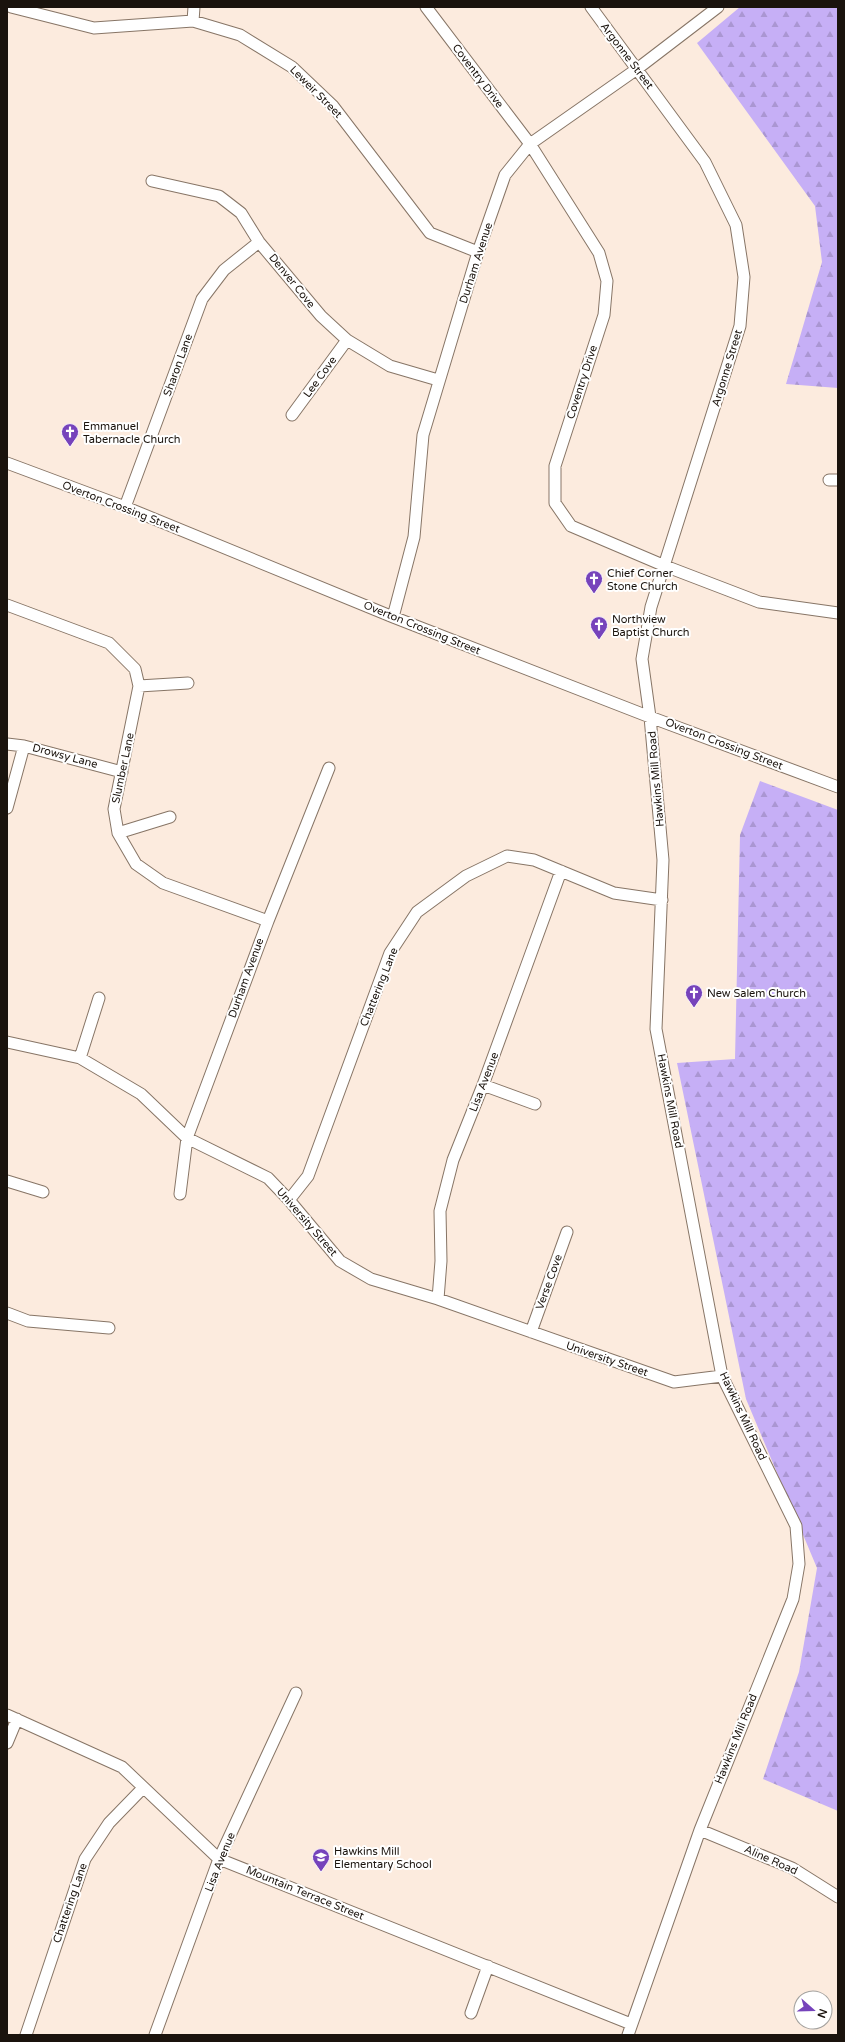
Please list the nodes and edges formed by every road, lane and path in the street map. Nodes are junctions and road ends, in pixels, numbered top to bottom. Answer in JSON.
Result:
{"nodes":[{"id":1,"x":10,"y":7,"type":"edge"},
{"id":2,"x":194,"y":7,"type":"edge"},
{"id":3,"x":426,"y":7,"type":"edge"},
{"id":4,"x":590,"y":7,"type":"edge"},
{"id":5,"x":718,"y":7,"type":"edge"},
{"id":6,"x":7,"y":11,"type":"edge"},
{"id":7,"x":193,"y":21,"type":"junction"},
{"id":8,"x":637,"y":69,"type":"junction"},
{"id":9,"x":530,"y":144,"type":"junction"},
{"id":10,"x":152,"y":181,"type":"dead end"},
{"id":11,"x":259,"y":242,"type":"junction"},
{"id":12,"x":478,"y":252,"type":"junction"},
{"id":13,"x":347,"y":340,"type":"junction"},
{"id":14,"x":438,"y":380,"type":"junction"},
{"id":15,"x":292,"y":415,"type":"dead end"},
{"id":16,"x":7,"y":463,"type":"edge"},
{"id":17,"x":125,"y":507,"type":"junction"},
{"id":18,"x":665,"y":566,"type":"junction"},
{"id":19,"x":7,"y":605,"type":"edge"},
{"id":20,"x":838,"y":613,"type":"edge"},
{"id":21,"x":393,"y":617,"type":"junction"},
{"id":22,"x":188,"y":683,"type":"dead end"},
{"id":23,"x":139,"y":686,"type":"junction"},
{"id":24,"x":650,"y":717,"type":"junction"},
{"id":25,"x":7,"y":744,"type":"edge"},
{"id":26,"x":24,"y":746,"type":"junction"},
{"id":27,"x":329,"y":768,"type":"dead end"},
{"id":28,"x":122,"y":772,"type":"junction"},
{"id":29,"x":838,"y":787,"type":"edge"},
{"id":30,"x":7,"y":808,"type":"edge"},
{"id":31,"x":170,"y":817,"type":"dead end"},
{"id":32,"x":118,"y":833,"type":"junction"},
{"id":33,"x":561,"y":871,"type":"junction"},
{"id":34,"x":662,"y":900,"type":"junction"},
{"id":35,"x":268,"y":921,"type":"junction"},
{"id":36,"x":99,"y":998,"type":"dead end"},
{"id":37,"x":7,"y":1042,"type":"edge"},
{"id":38,"x":80,"y":1058,"type":"junction"},
{"id":39,"x":483,"y":1085,"type":"junction"},
{"id":40,"x":535,"y":1104,"type":"dead end"},
{"id":41,"x":187,"y":1138,"type":"junction"},
{"id":42,"x":7,"y":1181,"type":"edge"},
{"id":43,"x":43,"y":1192,"type":"dead end"},
{"id":44,"x":180,"y":1194,"type":"dead end"},
{"id":45,"x":289,"y":1200,"type":"junction"},
{"id":46,"x":567,"y":1232,"type":"dead end"},
{"id":47,"x":438,"y":1299,"type":"junction"},
{"id":48,"x":7,"y":1313,"type":"edge"},
{"id":49,"x":109,"y":1328,"type":"dead end"},
{"id":50,"x":531,"y":1332,"type":"junction"},
{"id":51,"x":722,"y":1376,"type":"junction"},
{"id":52,"x":296,"y":1694,"type":"dead end"},
{"id":53,"x":12,"y":1717,"type":"edge"},
{"id":54,"x":7,"y":1743,"type":"edge"},
{"id":55,"x":143,"y":1788,"type":"junction"},
{"id":56,"x":700,"y":1830,"type":"junction"},
{"id":57,"x":219,"y":1859,"type":"junction"},
{"id":58,"x":838,"y":1897,"type":"edge"},
{"id":59,"x":488,"y":1966,"type":"junction"},
{"id":60,"x":471,"y":2014,"type":"dead end"},
{"id":61,"x":631,"y":2024,"type":"junction"},
{"id":62,"x":26,"y":2035,"type":"edge"},
{"id":63,"x":156,"y":2035,"type":"edge"},
{"id":64,"x":628,"y":2035,"type":"edge"}],
"edges":[{"from":1,"to":6,"type":"street"},
{"from":1,"to":7,"type":"street","name":"Leweir Street"},
{"from":2,"to":7,"type":"street"},
{"from":3,"to":9,"type":"street","name":"Coventry Drive"},
{"from":4,"to":8,"type":"street","name":"Argonne Street"},
{"from":5,"to":8,"type":"street","name":"Durham Avenue"},
{"from":7,"to":12,"type":"street","name":"Leweir Street"},
{"from":8,"to":9,"type":"street","name":"Durham Avenue"},
{"from":8,"to":18,"type":"street","name":"Argonne Street"},
{"from":9,"to":12,"type":"street","name":"Durham Avenue"},
{"from":9,"to":18,"type":"street","name":"Coventry Drive"},
{"from":10,"to":11,"type":"street","name":"Denver Cove"},
{"from":11,"to":13,"type":"street","name":"Denver Cove"},
{"from":11,"to":17,"type":"street","name":"Sharon Lane"},
{"from":12,"to":14,"type":"street","name":"Durham Avenue"},
{"from":13,"to":14,"type":"street","name":"Denver Cove"},
{"from":13,"to":15,"type":"street","name":"Lee Cove"},
{"from":14,"to":21,"type":"street","name":"Durham Avenue"},
{"from":16,"to":17,"type":"street","name":"Overton Crossing Street"},
{"from":17,"to":21,"type":"street","name":"Overton Crossing Street"},
{"from":18,"to":20,"type":"street","name":"Coventry Drive"},
{"from":18,"to":24,"type":"street","name":"Argonne Street"},
{"from":19,"to":23,"type":"street","name":"Slumber Lane"},
{"from":21,"to":24,"type":"street","name":"Overton Crossing Street"},
{"from":22,"to":23,"type":"street"},
{"from":23,"to":28,"type":"street","name":"Slumber Lane"},
{"from":24,"to":29,"type":"street","name":"Overton Crossing Street"},
{"from":24,"to":34,"type":"street","name":"Hawkins Mill Road"},
{"from":25,"to":26,"type":"street","name":"Drowsy Lane"},
{"from":26,"to":28,"type":"street","name":"Drowsy Lane"},
{"from":26,"to":30,"type":"street"},
{"from":27,"to":35,"type":"street","name":"Durham Avenue"},
{"from":28,"to":32,"type":"street","name":"Slumber Lane"},
{"from":31,"to":32,"type":"street"},
{"from":32,"to":35,"type":"street","name":"Slumber Lane"},
{"from":33,"to":34,"type":"street","name":"Chattering Lane"},
{"from":33,"to":39,"type":"street","name":"Lisa Avenue"},
{"from":33,"to":45,"type":"street","name":"Chattering Lane"},
{"from":34,"to":51,"type":"street","name":"Hawkins Mill Road"},
{"from":35,"to":41,"type":"street","name":"Durham Avenue"},
{"from":36,"to":38,"type":"street"},
{"from":37,"to":38,"type":"street","name":"University Street"},
{"from":38,"to":41,"type":"street","name":"University Street"},
{"from":39,"to":40,"type":"street"},
{"from":39,"to":47,"type":"street","name":"Lisa Avenue"},
{"from":41,"to":44,"type":"street","name":"Durham Avenue"},
{"from":41,"to":45,"type":"street","name":"University Street"},
{"from":42,"to":43,"type":"street"},
{"from":45,"to":47,"type":"street","name":"University Street"},
{"from":46,"to":50,"type":"street","name":"Verse Cove"},
{"from":47,"to":50,"type":"street","name":"University Street"},
{"from":48,"to":49,"type":"street"},
{"from":50,"to":51,"type":"street","name":"University Street"},
{"from":51,"to":56,"type":"street","name":"Hawkins Mill Road"},
{"from":52,"to":57,"type":"street","name":"Lisa Avenue"},
{"from":53,"to":54,"type":"street"},
{"from":53,"to":55,"type":"street","name":"Mountain Terrace Street"},
{"from":55,"to":57,"type":"street","name":"Mountain Terrace Street"},
{"from":55,"to":62,"type":"street","name":"Chattering Lane"},
{"from":56,"to":58,"type":"street","name":"Aline Road"},
{"from":56,"to":61,"type":"street","name":"Hawkins Mill Road"},
{"from":57,"to":59,"type":"street","name":"Mountain Terrace Street"},
{"from":57,"to":63,"type":"street","name":"Lisa Avenue"},
{"from":59,"to":60,"type":"street"},
{"from":59,"to":61,"type":"street","name":"Mountain Terrace Street"},
{"from":61,"to":64,"type":"street","name":"Hawkins Mill Road"}]}
